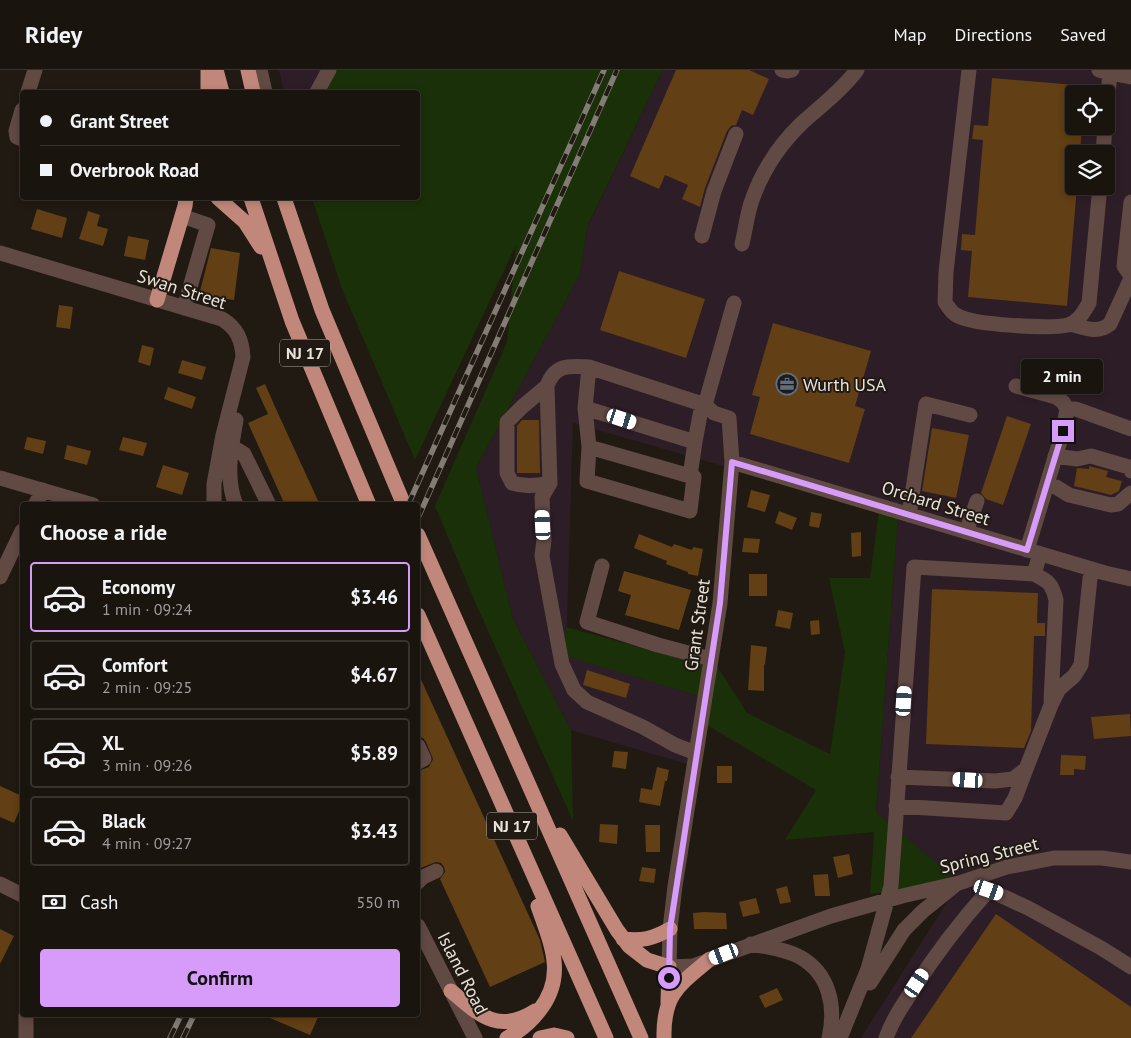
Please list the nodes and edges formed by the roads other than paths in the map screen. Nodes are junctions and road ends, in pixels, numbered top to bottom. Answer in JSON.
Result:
{"nodes":[{"id":1,"x":35,"y":70,"type":"edge"},
{"id":2,"x":208,"y":70,"type":"edge"},
{"id":3,"x":216,"y":70,"type":"edge"},
{"id":4,"x":248,"y":70,"type":"edge"},
{"id":5,"x":260,"y":70,"type":"edge"},
{"id":6,"x":329,"y":70,"type":"edge"},
{"id":7,"x":782,"y":70,"type":"edge"},
{"id":8,"x":792,"y":70,"type":"edge"},
{"id":9,"x":857,"y":70,"type":"edge"},
{"id":10,"x":969,"y":70,"type":"edge"},
{"id":11,"x":1105,"y":71,"type":"edge"},
{"id":12,"x":1131,"y":77,"type":"edge"},
{"id":13,"x":1105,"y":85,"type":"edge"},
{"id":14,"x":29,"y":90,"type":"edge"},
{"id":15,"x":208,"y":90,"type":"edge"},
{"id":16,"x":221,"y":90,"type":"edge"},
{"id":17,"x":253,"y":90,"type":"edge"},
{"id":18,"x":265,"y":90,"type":"edge"},
{"id":19,"x":318,"y":90,"type":"edge"},
{"id":20,"x":20,"y":117,"type":"edge"},
{"id":21,"x":736,"y":134,"type":"dead end"},
{"id":22,"x":20,"y":138,"type":"edge"},
{"id":23,"x":1099,"y":195,"type":"edge"},
{"id":24,"x":220,"y":200,"type":"edge"},
{"id":25,"x":252,"y":200,"type":"edge"},
{"id":26,"x":285,"y":200,"type":"edge"},
{"id":27,"x":1131,"y":202,"type":"edge"},
{"id":28,"x":187,"y":204,"type":"edge"},
{"id":29,"x":702,"y":236,"type":"dead end"},
{"id":30,"x":742,"y":244,"type":"dead end"},
{"id":31,"x":0,"y":252,"type":"edge"},
{"id":32,"x":273,"y":265,"type":"junction"},
{"id":33,"x":1131,"y":277,"type":"edge"},
{"id":34,"x":157,"y":300,"type":"junction"},
{"id":35,"x":734,"y":304,"type":"dead end"},
{"id":36,"x":184,"y":308,"type":"junction"},
{"id":37,"x":1070,"y":324,"type":"junction"},
{"id":38,"x":588,"y":367,"type":"junction"},
{"id":39,"x":547,"y":386,"type":"junction"},
{"id":40,"x":1016,"y":386,"type":"dead end"},
{"id":41,"x":703,"y":404,"type":"junction"},
{"id":42,"x":585,"y":408,"type":"junction"},
{"id":43,"x":1067,"y":409,"type":"junction"},
{"id":44,"x":970,"y":415,"type":"dead end"},
{"id":45,"x":1131,"y":429,"type":"edge"},
{"id":46,"x":695,"y":442,"type":"junction"},
{"id":47,"x":227,"y":443,"type":"junction"},
{"id":48,"x":589,"y":447,"type":"junction"},
{"id":49,"x":1055,"y":456,"type":"junction"},
{"id":50,"x":732,"y":462,"type":"junction"},
{"id":51,"x":1131,"y":471,"type":"edge"},
{"id":52,"x":690,"y":476,"type":"junction"},
{"id":53,"x":0,"y":478,"type":"edge"},
{"id":54,"x":550,"y":483,"type":"junction"},
{"id":55,"x":1047,"y":485,"type":"junction"},
{"id":56,"x":42,"y":490,"type":"junction"},
{"id":57,"x":1131,"y":493,"type":"edge"},
{"id":58,"x":402,"y":500,"type":"edge"},
{"id":59,"x":977,"y":501,"type":"dead end"},
{"id":60,"x":36,"y":502,"type":"edge"},
{"id":61,"x":83,"y":502,"type":"edge"},
{"id":62,"x":214,"y":502,"type":"edge"},
{"id":63,"x":235,"y":502,"type":"edge"},
{"id":64,"x":268,"y":502,"type":"edge"},
{"id":65,"x":368,"y":502,"type":"edge"},
{"id":66,"x":909,"y":515,"type":"junction"},
{"id":67,"x":966,"y":532,"type":"junction"},
{"id":68,"x":20,"y":535,"type":"edge"},
{"id":69,"x":420,"y":540,"type":"edge"},
{"id":70,"x":1034,"y":552,"type":"junction"},
{"id":71,"x":602,"y":566,"type":"dead end"},
{"id":72,"x":1090,"y":569,"type":"junction"},
{"id":73,"x":1034,"y":574,"type":"junction"},
{"id":74,"x":0,"y":577,"type":"edge"},
{"id":75,"x":1131,"y":579,"type":"edge"},
{"id":76,"x":420,"y":619,"type":"edge"},
{"id":77,"x":712,"y":659,"type":"junction"},
{"id":78,"x":1051,"y":704,"type":"junction"},
{"id":79,"x":420,"y":750,"type":"edge"},
{"id":80,"x":696,"y":753,"type":"junction"},
{"id":81,"x":420,"y":761,"type":"edge"},
{"id":82,"x":520,"y":767,"type":"junction"},
{"id":83,"x":1026,"y":769,"type":"junction"},
{"id":84,"x":898,"y":777,"type":"junction"},
{"id":85,"x":896,"y":806,"type":"junction"},
{"id":86,"x":509,"y":819,"type":"junction"},
{"id":87,"x":1131,"y":862,"type":"edge"},
{"id":88,"x":436,"y":871,"type":"dead end"},
{"id":89,"x":984,"y":874,"type":"junction"},
{"id":90,"x":420,"y":880,"type":"edge"},
{"id":91,"x":959,"y":882,"type":"junction"},
{"id":92,"x":0,"y":884,"type":"edge"},
{"id":93,"x":989,"y":890,"type":"junction"},
{"id":94,"x":20,"y":891,"type":"edge"},
{"id":95,"x":887,"y":900,"type":"junction"},
{"id":96,"x":670,"y":929,"type":"junction"},
{"id":97,"x":420,"y":930,"type":"edge"},
{"id":98,"x":623,"y":939,"type":"junction"},
{"id":99,"x":751,"y":944,"type":"junction"},
{"id":100,"x":710,"y":959,"type":"junction"},
{"id":101,"x":669,"y":967,"type":"junction"},
{"id":102,"x":1131,"y":967,"type":"edge"},
{"id":103,"x":451,"y":990,"type":"junction"},
{"id":104,"x":668,"y":1003,"type":"junction"},
{"id":105,"x":544,"y":1005,"type":"junction"},
{"id":106,"x":26,"y":1017,"type":"edge"},
{"id":107,"x":849,"y":1018,"type":"junction"},
{"id":108,"x":26,"y":1038,"type":"edge"},
{"id":109,"x":475,"y":1038,"type":"edge"},
{"id":110,"x":507,"y":1038,"type":"edge"},
{"id":111,"x":541,"y":1038,"type":"edge"},
{"id":112,"x":567,"y":1038,"type":"edge"},
{"id":113,"x":606,"y":1038,"type":"edge"},
{"id":114,"x":641,"y":1038,"type":"edge"},
{"id":115,"x":664,"y":1038,"type":"edge"},
{"id":116,"x":829,"y":1038,"type":"edge"},
{"id":117,"x":840,"y":1038,"type":"edge"},
{"id":118,"x":886,"y":1038,"type":"edge"}],
"edges":[{"from":1,"to":14,"type":"street"},
{"from":2,"to":15,"type":"highway"},
{"from":3,"to":16,"type":"highway"},
{"from":4,"to":17,"type":"highway"},
{"from":5,"to":18,"type":"street"},
{"from":6,"to":19,"type":"street"},
{"from":7,"to":8,"type":"street"},
{"from":9,"to":30,"type":"street"},
{"from":10,"to":37,"type":"street"},
{"from":11,"to":12,"type":"street"},
{"from":11,"to":13,"type":"street"},
{"from":20,"to":22,"type":"street"},
{"from":21,"to":29,"type":"street"},
{"from":23,"to":37,"type":"street"},
{"from":24,"to":32,"type":"highway"},
{"from":25,"to":32,"type":"highway","number":"NJ 17"},
{"from":26,"to":58,"type":"highway","number":"NJ 17"},
{"from":27,"to":33,"type":"street"},
{"from":28,"to":34,"type":"highway"},
{"from":28,"to":36,"type":"street"},
{"from":31,"to":34,"type":"street","name":"Swan Street"},
{"from":32,"to":65,"type":"highway","number":"NJ 17"},
{"from":33,"to":37,"type":"street"},
{"from":34,"to":36,"type":"street","name":"Swan Street"},
{"from":35,"to":41,"type":"street"},
{"from":36,"to":47,"type":"street","name":"Swan Street"},
{"from":38,"to":39,"type":"street"},
{"from":38,"to":41,"type":"street"},
{"from":38,"to":42,"type":"street"},
{"from":39,"to":54,"type":"street"},
{"from":39,"to":54,"type":"street"},
{"from":40,"to":43,"type":"street"},
{"from":41,"to":46,"type":"street"},
{"from":41,"to":50,"type":"street","name":"Grant Street"},
{"from":42,"to":46,"type":"street"},
{"from":42,"to":48,"type":"street"},
{"from":43,"to":45,"type":"street"},
{"from":43,"to":49,"type":"street"},
{"from":44,"to":66,"type":"street"},
{"from":46,"to":52,"type":"street"},
{"from":47,"to":62,"type":"street","name":"Swan Street"},
{"from":47,"to":63,"type":"street"},
{"from":47,"to":64,"type":"street"},
{"from":48,"to":52,"type":"street"},
{"from":48,"to":52,"type":"street"},
{"from":49,"to":51,"type":"street"},
{"from":49,"to":55,"type":"street"},
{"from":50,"to":66,"type":"street","name":"Orchard Street"},
{"from":50,"to":77,"type":"street","name":"Grant Street"},
{"from":53,"to":56,"type":"street"},
{"from":54,"to":80,"type":"street"},
{"from":55,"to":57,"type":"street"},
{"from":55,"to":70,"type":"street"},
{"from":56,"to":60,"type":"street"},
{"from":56,"to":61,"type":"street"},
{"from":59,"to":67,"type":"street"},
{"from":66,"to":67,"type":"street","name":"Orchard Street"},
{"from":67,"to":70,"type":"street","name":"Orchard Street"},
{"from":68,"to":74,"type":"street"},
{"from":69,"to":82,"type":"highway","number":"NJ 17"},
{"from":70,"to":72,"type":"street","name":"Orchard Street"},
{"from":70,"to":73,"type":"street"},
{"from":71,"to":77,"type":"street"},
{"from":72,"to":75,"type":"street","name":"Orchard Street"},
{"from":72,"to":78,"type":"street"},
{"from":73,"to":78,"type":"street"},
{"from":73,"to":84,"type":"street"},
{"from":76,"to":86,"type":"highway","number":"NJ 17"},
{"from":77,"to":80,"type":"street","name":"Grant Street"},
{"from":78,"to":83,"type":"street"},
{"from":79,"to":81,"type":"street"},
{"from":80,"to":96,"type":"street","name":"Grant Street"},
{"from":82,"to":98,"type":"highway"},
{"from":82,"to":114,"type":"highway","number":"NJ 17"},
{"from":83,"to":84,"type":"street"},
{"from":83,"to":85,"type":"street"},
{"from":84,"to":85,"type":"street"},
{"from":85,"to":95,"type":"street"},
{"from":86,"to":105,"type":"highway"},
{"from":86,"to":113,"type":"highway","number":"NJ 17"},
{"from":87,"to":89,"type":"street","name":"Spring Street"},
{"from":88,"to":90,"type":"street"},
{"from":89,"to":91,"type":"street","name":"Spring Street"},
{"from":89,"to":93,"type":"street"},
{"from":91,"to":95,"type":"street","name":"Spring Street"},
{"from":91,"to":107,"type":"street"},
{"from":92,"to":94,"type":"street"},
{"from":93,"to":102,"type":"street"},
{"from":93,"to":118,"type":"street"},
{"from":95,"to":99,"type":"street","name":"Spring Street"},
{"from":95,"to":107,"type":"street"},
{"from":96,"to":98,"type":"highway"},
{"from":96,"to":101,"type":"street","name":"Grant Street"},
{"from":97,"to":103,"type":"street","name":"Island Road"},
{"from":98,"to":101,"type":"highway"},
{"from":99,"to":100,"type":"street","name":"Spring Street"},
{"from":99,"to":116,"type":"street"},
{"from":100,"to":101,"type":"street","name":"Spring Street"},
{"from":100,"to":104,"type":"highway"},
{"from":101,"to":104,"type":"highway"},
{"from":103,"to":105,"type":"highway"},
{"from":103,"to":109,"type":"street","name":"Island Road"},
{"from":104,"to":115,"type":"highway"},
{"from":105,"to":110,"type":"highway"},
{"from":106,"to":108,"type":"street"},
{"from":107,"to":117,"type":"street"},
{"from":111,"to":112,"type":"highway"}]}
